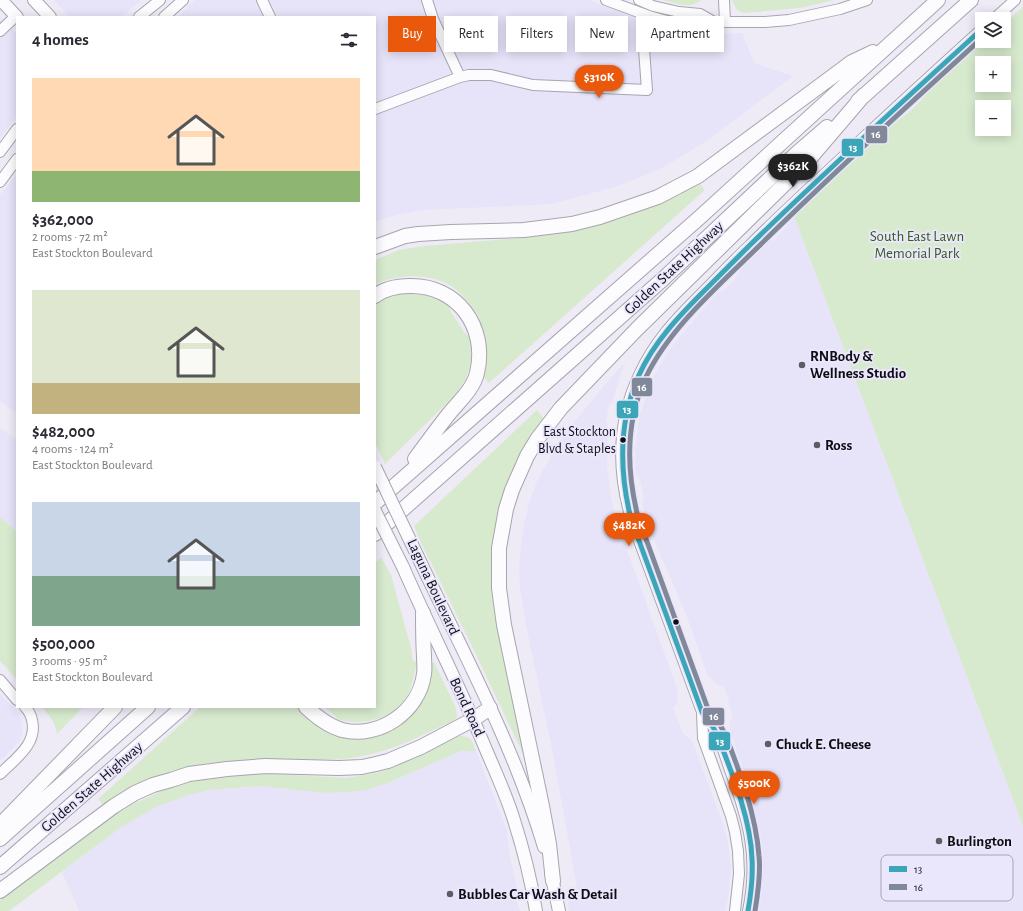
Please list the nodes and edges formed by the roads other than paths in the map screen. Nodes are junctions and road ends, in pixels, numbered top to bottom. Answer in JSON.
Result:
{"nodes":[{"id":1,"x":2,"y":0,"type":"edge"},
{"id":2,"x":34,"y":0,"type":"edge"},
{"id":3,"x":160,"y":0,"type":"edge"},
{"id":4,"x":183,"y":0,"type":"edge"},
{"id":5,"x":262,"y":0,"type":"edge"},
{"id":6,"x":427,"y":0,"type":"edge"},
{"id":7,"x":606,"y":0,"type":"edge"},
{"id":8,"x":638,"y":0,"type":"edge"},
{"id":9,"x":724,"y":0,"type":"edge"},
{"id":10,"x":867,"y":0,"type":"edge"},
{"id":11,"x":938,"y":0,"type":"edge"},
{"id":12,"x":971,"y":0,"type":"edge"},
{"id":13,"x":1015,"y":0,"type":"edge"},
{"id":14,"x":1002,"y":12,"type":"edge"},
{"id":15,"x":16,"y":16,"type":"edge"},
{"id":16,"x":49,"y":16,"type":"edge"},
{"id":17,"x":140,"y":16,"type":"edge"},
{"id":18,"x":165,"y":16,"type":"edge"},
{"id":19,"x":270,"y":16,"type":"edge"},
{"id":20,"x":649,"y":16,"type":"edge"},
{"id":21,"x":704,"y":16,"type":"edge"},
{"id":22,"x":16,"y":18,"type":"edge"},
{"id":23,"x":725,"y":22,"type":"joint"},
{"id":24,"x":0,"y":31,"type":"edge"},
{"id":25,"x":975,"y":35,"type":"edge"},
{"id":26,"x":886,"y":46,"type":"junction"},
{"id":27,"x":644,"y":52,"type":"edge"},
{"id":28,"x":460,"y":78,"type":"junction"},
{"id":29,"x":864,"y":95,"type":"junction"},
{"id":30,"x":376,"y":110,"type":"edge"},
{"id":31,"x":16,"y":130,"type":"edge"},
{"id":32,"x":0,"y":152,"type":"edge"},
{"id":33,"x":16,"y":160,"type":"edge"},
{"id":34,"x":0,"y":182,"type":"edge"},
{"id":35,"x":376,"y":246,"type":"edge"},
{"id":36,"x":376,"y":296,"type":"edge"},
{"id":37,"x":376,"y":469,"type":"edge"},
{"id":38,"x":397,"y":483,"type":"junction"},
{"id":39,"x":376,"y":502,"type":"edge"},
{"id":40,"x":376,"y":513,"type":"edge"},
{"id":41,"x":376,"y":533,"type":"edge"},
{"id":42,"x":423,"y":613,"type":"junction"},
{"id":43,"x":0,"y":680,"type":"edge"},
{"id":44,"x":16,"y":699,"type":"edge"},
{"id":45,"x":25,"y":708,"type":"edge"},
{"id":46,"x":114,"y":708,"type":"edge"},
{"id":47,"x":147,"y":708,"type":"edge"},
{"id":48,"x":182,"y":708,"type":"edge"},
{"id":49,"x":307,"y":708,"type":"edge"},
{"id":50,"x":490,"y":708,"type":"junction"},
{"id":51,"x":702,"y":712,"type":"junction"},
{"id":52,"x":474,"y":719,"type":"junction"},
{"id":53,"x":0,"y":774,"type":"edge"},
{"id":54,"x":0,"y":825,"type":"edge"},
{"id":55,"x":0,"y":839,"type":"edge"},
{"id":56,"x":0,"y":867,"type":"edge"},
{"id":57,"x":553,"y":881,"type":"junction"},
{"id":58,"x":0,"y":891,"type":"edge"},
{"id":59,"x":536,"y":911,"type":"edge"},
{"id":60,"x":559,"y":911,"type":"edge"},
{"id":61,"x":735,"y":911,"type":"edge"},
{"id":62,"x":748,"y":911,"type":"edge"}],
"edges":[{"from":1,"to":15,"type":"main road"},
{"from":2,"to":16,"type":"main road"},
{"from":3,"to":17,"type":"street"},
{"from":4,"to":18,"type":"street"},
{"from":5,"to":19,"type":"street"},
{"from":6,"to":28,"type":"street"},
{"from":7,"to":20,"type":"street"},
{"from":8,"to":21,"type":"street"},
{"from":9,"to":23,"type":"street"},
{"from":10,"to":23,"type":"street"},
{"from":11,"to":26,"type":"highway","name":"Golden State Highway"},
{"from":12,"to":29,"type":"highway","name":"Golden State Highway"},
{"from":13,"to":14,"type":"street"},
{"from":22,"to":24,"type":"street"},
{"from":25,"to":51,"type":"street"},
{"from":26,"to":35,"type":"highway"},
{"from":26,"to":38,"type":"highway","name":"Golden State Highway"},
{"from":27,"to":28,"type":"street"},
{"from":28,"to":30,"type":"street"},
{"from":29,"to":41,"type":"highway","name":"Golden State Highway"},
{"from":29,"to":57,"type":"highway"},
{"from":31,"to":32,"type":"street"},
{"from":33,"to":34,"type":"street"},
{"from":36,"to":38,"type":"highway"},
{"from":37,"to":50,"type":"main road","name":"Laguna Boulevard","bridge":true},
{"from":38,"to":39,"type":"highway","name":"Golden State Highway"},
{"from":40,"to":42,"type":"main road","name":"Bond Road","bridge":true},
{"from":42,"to":49,"type":"highway"},
{"from":42,"to":52,"type":"main road","name":"Bond Road"},
{"from":43,"to":44,"type":"street"},
{"from":45,"to":53,"type":"street"},
{"from":46,"to":54,"type":"highway"},
{"from":47,"to":55,"type":"highway","name":"Golden State Highway"},
{"from":48,"to":56,"type":"highway","name":"Golden State Highway"},
{"from":50,"to":52,"type":"highway"},
{"from":50,"to":57,"type":"main road","name":"Bond Road"},
{"from":51,"to":61,"type":"street"},
{"from":51,"to":62,"type":"street"},
{"from":52,"to":58,"type":"highway"},
{"from":52,"to":59,"type":"main road","name":"Bond Road"},
{"from":57,"to":60,"type":"main road","name":"Bond Road"}]}
